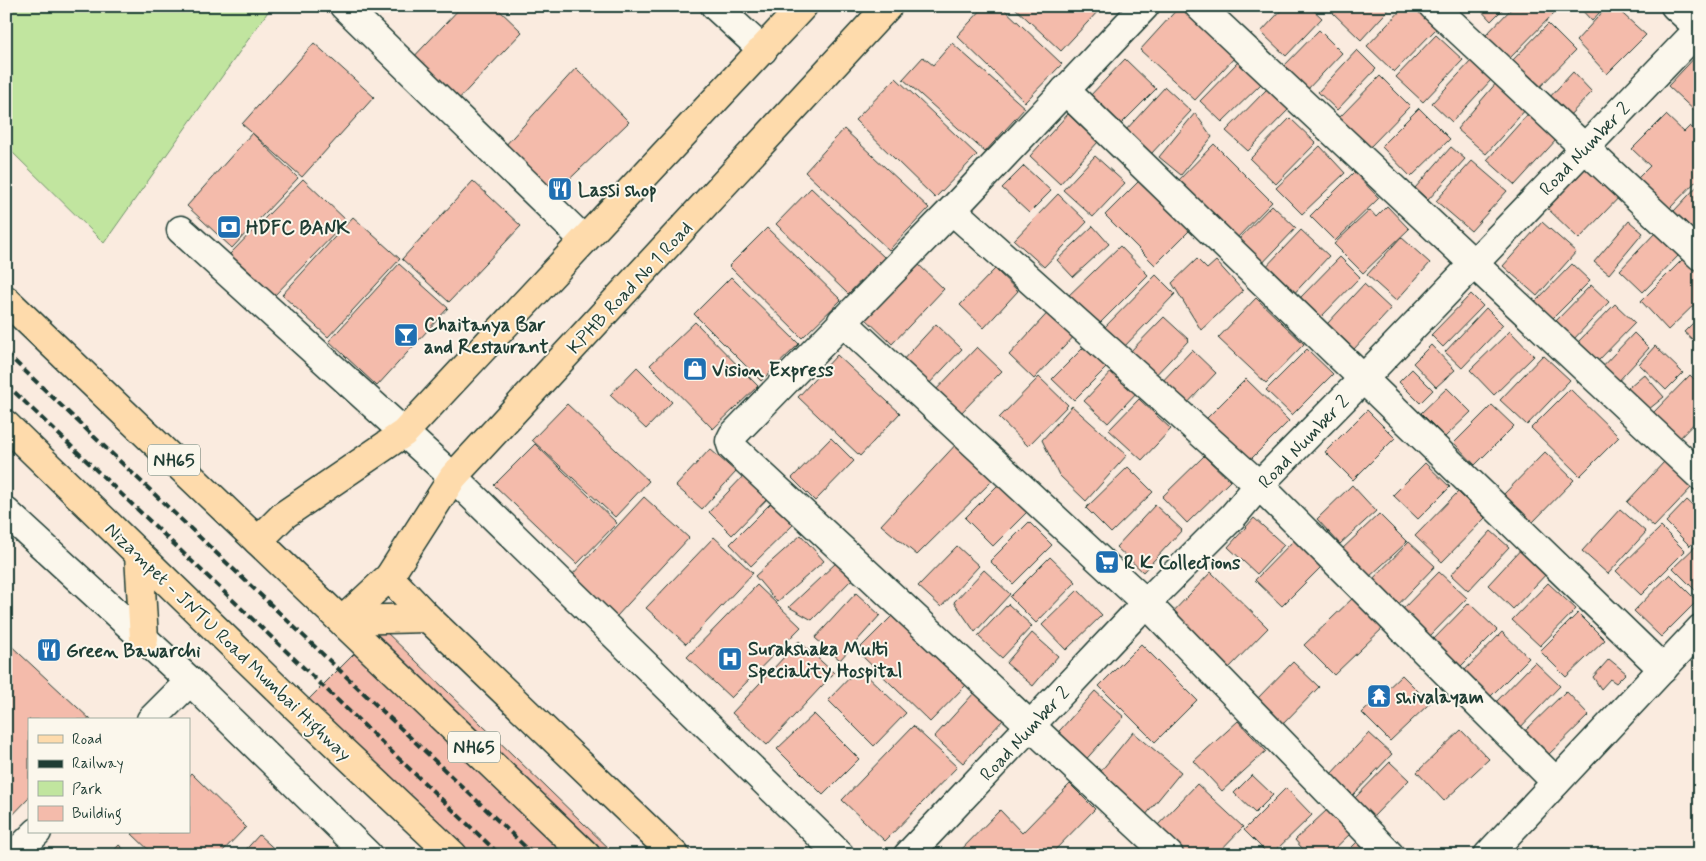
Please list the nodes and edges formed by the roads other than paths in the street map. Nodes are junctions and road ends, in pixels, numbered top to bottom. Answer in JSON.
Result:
{"nodes":[{"id":1,"x":344,"y":6,"type":"edge"},
{"id":2,"x":715,"y":6,"type":"edge"},
{"id":3,"x":803,"y":6,"type":"edge"},
{"id":4,"x":888,"y":6,"type":"edge"},
{"id":5,"x":1145,"y":6,"type":"edge"},
{"id":6,"x":1199,"y":6,"type":"edge"},
{"id":7,"x":1433,"y":6,"type":"edge"},
{"id":8,"x":1675,"y":6,"type":"edge"},
{"id":9,"x":1700,"y":28,"type":"edge"},
{"id":10,"x":763,"y":50,"type":"junction"},
{"id":11,"x":1065,"y":90,"type":"junction"},
{"id":12,"x":1584,"y":148,"type":"junction"},
{"id":13,"x":952,"y":210,"type":"junction"},
{"id":14,"x":181,"y":230,"type":"dead end"},
{"id":15,"x":584,"y":240,"type":"junction"},
{"id":16,"x":1700,"y":256,"type":"edge"},
{"id":17,"x":1473,"y":264,"type":"junction"},
{"id":18,"x":6,"y":300,"type":"edge"},
{"id":19,"x":842,"y":322,"type":"junction"},
{"id":20,"x":1363,"y":379,"type":"junction"},
{"id":21,"x":6,"y":425,"type":"edge"},
{"id":22,"x":404,"y":433,"type":"junction"},
{"id":23,"x":1700,"y":476,"type":"edge"},
{"id":24,"x":453,"y":477,"type":"junction"},
{"id":25,"x":1259,"y":484,"type":"junction"},
{"id":26,"x":6,"y":512,"type":"edge"},
{"id":27,"x":258,"y":541,"type":"junction"},
{"id":28,"x":139,"y":555,"type":"junction"},
{"id":29,"x":389,"y":577,"type":"junction"},
{"id":30,"x":1146,"y":603,"type":"junction"},
{"id":31,"x":428,"y":618,"type":"junction"},
{"id":32,"x":343,"y":620,"type":"junction"},
{"id":33,"x":1700,"y":629,"type":"edge"},
{"id":34,"x":144,"y":639,"type":"junction"},
{"id":35,"x":1662,"y":669,"type":"junction"},
{"id":36,"x":190,"y":681,"type":"junction"},
{"id":37,"x":153,"y":718,"type":"edge"},
{"id":38,"x":1032,"y":726,"type":"junction"},
{"id":39,"x":1556,"y":782,"type":"junction"},
{"id":40,"x":35,"y":834,"type":"edge"},
{"id":41,"x":14,"y":855,"type":"edge"},
{"id":42,"x":368,"y":855,"type":"edge"},
{"id":43,"x":452,"y":855,"type":"edge"},
{"id":44,"x":586,"y":855,"type":"edge"},
{"id":45,"x":675,"y":855,"type":"edge"},
{"id":46,"x":840,"y":855,"type":"edge"},
{"id":47,"x":908,"y":855,"type":"edge"},
{"id":48,"x":1169,"y":855,"type":"edge"},
{"id":49,"x":1390,"y":855,"type":"edge"},
{"id":50,"x":1488,"y":855,"type":"edge"}],
"edges":[{"from":1,"to":15,"type":"street"},
{"from":2,"to":10,"type":"street"},
{"from":3,"to":10,"type":"main road"},
{"from":4,"to":24,"type":"main road","name":"KPHB Road No 1 Road"},
{"from":5,"to":11,"type":"street"},
{"from":6,"to":17,"type":"street"},
{"from":7,"to":12,"type":"street"},
{"from":8,"to":9,"type":"street"},
{"from":9,"to":12,"type":"street","name":"Road Number 2"},
{"from":10,"to":15,"type":"main road"},
{"from":11,"to":13,"type":"street"},
{"from":11,"to":20,"type":"street"},
{"from":12,"to":16,"type":"street"},
{"from":12,"to":17,"type":"street","name":"Road Number 2"},
{"from":13,"to":19,"type":"street"},
{"from":13,"to":25,"type":"street"},
{"from":14,"to":22,"type":"street"},
{"from":15,"to":22,"type":"main road"},
{"from":17,"to":20,"type":"street","name":"Road Number 2"},
{"from":17,"to":23,"type":"street"},
{"from":18,"to":27,"type":"main road","number":"NH65"},
{"from":19,"to":30,"type":"street"},
{"from":19,"to":38,"type":"street"},
{"from":20,"to":25,"type":"street","name":"Road Number 2"},
{"from":20,"to":35,"type":"street"},
{"from":21,"to":28,"type":"main road","name":"Nizampet - JNTU Road Mumbai Highway"},
{"from":22,"to":24,"type":"street"},
{"from":22,"to":27,"type":"main road"},
{"from":24,"to":29,"type":"main road","name":"KPHB Road No 1 Road"},
{"from":24,"to":46,"type":"street"},
{"from":25,"to":30,"type":"street","name":"Road Number 2"},
{"from":25,"to":39,"type":"street"},
{"from":26,"to":34,"type":"street"},
{"from":27,"to":32,"type":"main road","number":"NH65"},
{"from":28,"to":34,"type":"main road"},
{"from":28,"to":43,"type":"main road","name":"Nizampet - JNTU Road Mumbai Highway"},
{"from":29,"to":31,"type":"main road"},
{"from":29,"to":32,"type":"main road","name":"KPHB Road No 1 Road"},
{"from":30,"to":38,"type":"street","name":"Road Number 2"},
{"from":30,"to":49,"type":"street"},
{"from":31,"to":32,"type":"main road"},
{"from":31,"to":45,"type":"main road"},
{"from":32,"to":44,"type":"main road","number":"NH65"},
{"from":33,"to":35,"type":"street"},
{"from":34,"to":36,"type":"street"},
{"from":35,"to":39,"type":"street"},
{"from":36,"to":37,"type":"street"},
{"from":36,"to":42,"type":"street"},
{"from":38,"to":47,"type":"street","name":"Road Number 2"},
{"from":38,"to":48,"type":"street"},
{"from":39,"to":50,"type":"street"},
{"from":40,"to":41,"type":"street"}]}
